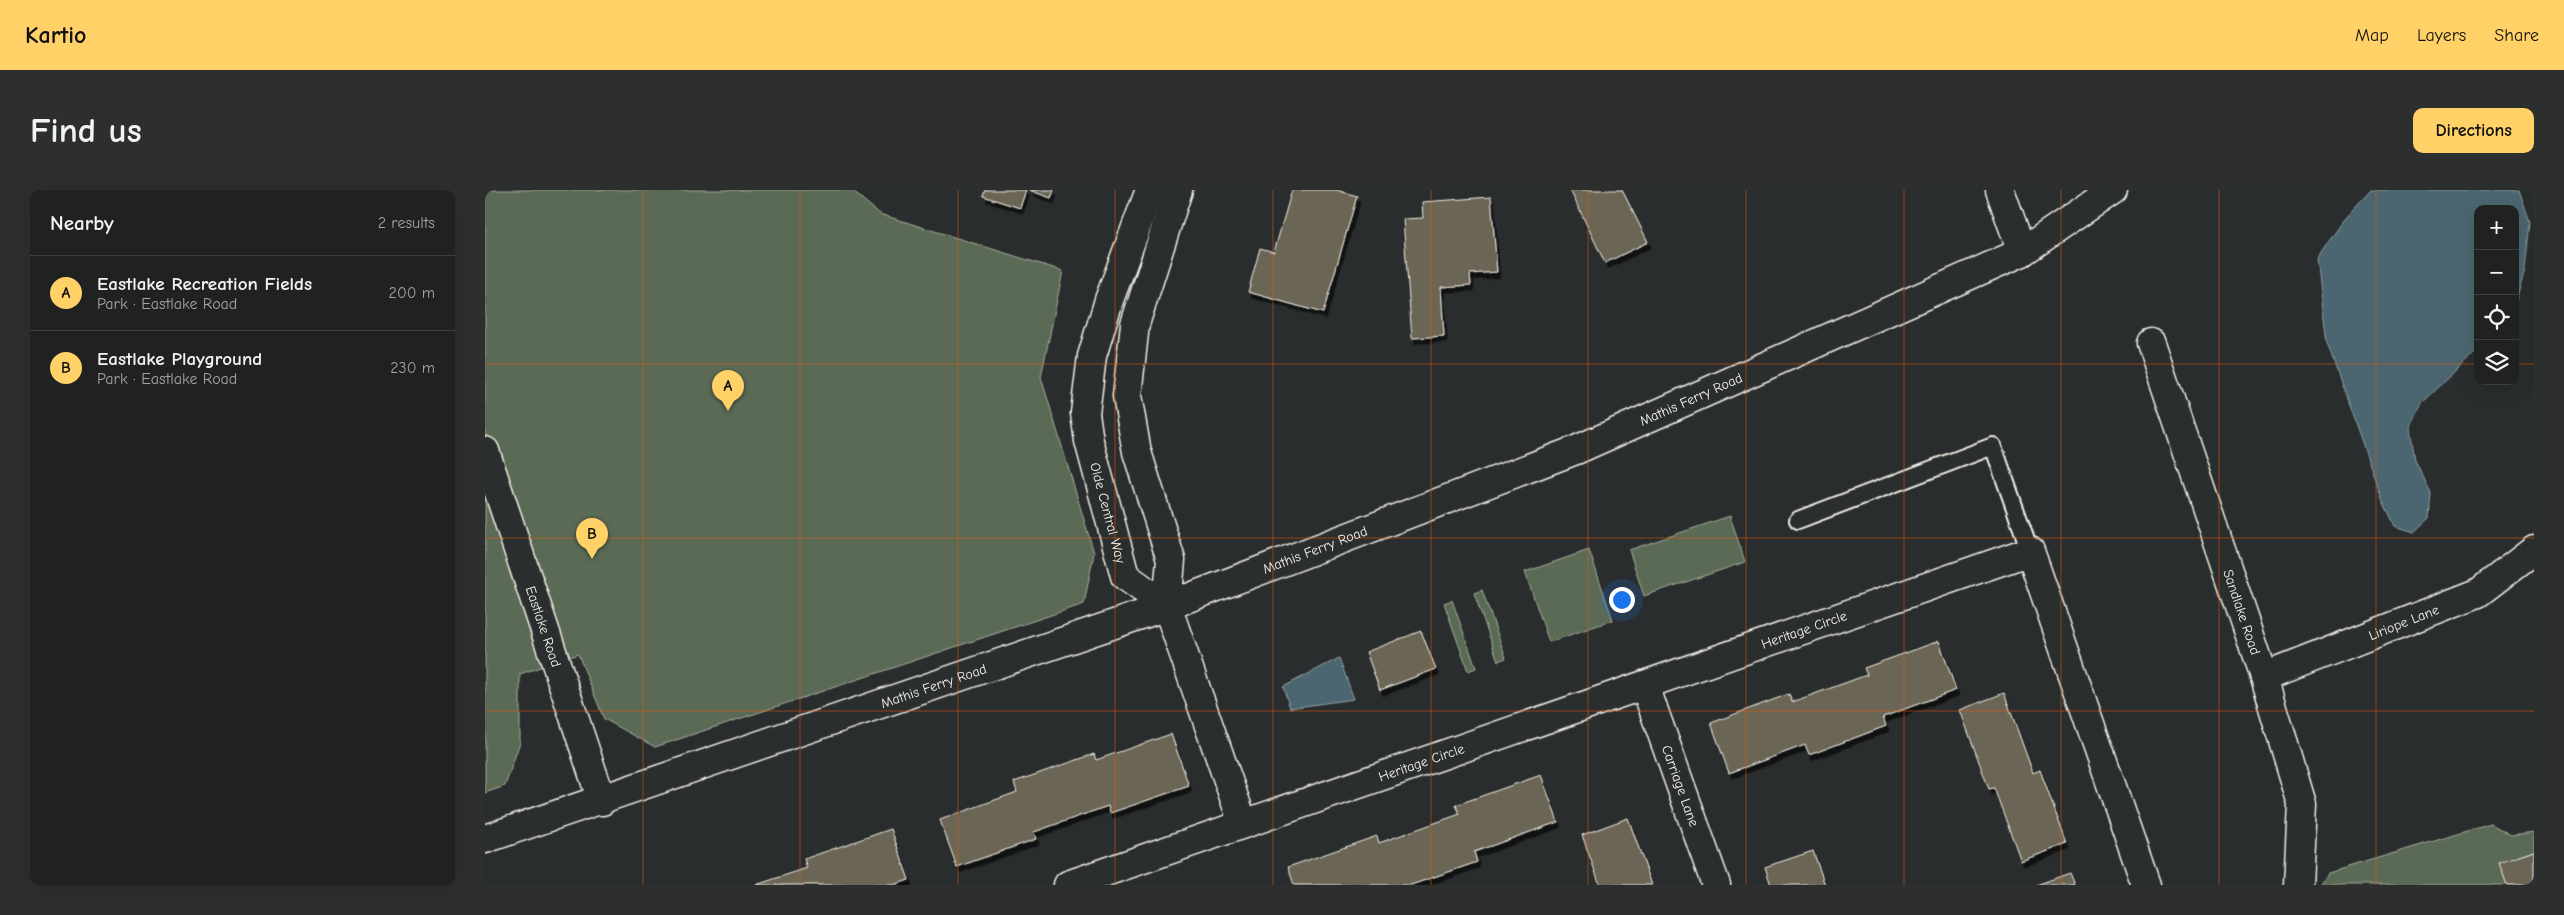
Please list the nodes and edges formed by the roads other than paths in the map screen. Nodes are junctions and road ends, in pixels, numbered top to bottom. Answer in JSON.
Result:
{"nodes":[{"id":1,"x":1150,"y":190,"type":"edge"},
{"id":2,"x":1178,"y":190,"type":"edge"},
{"id":3,"x":2000,"y":190,"type":"edge"},
{"id":4,"x":2113,"y":190,"type":"edge"},
{"id":5,"x":2022,"y":252,"type":"junction"},
{"id":6,"x":2151,"y":344,"type":"dead end"},
{"id":7,"x":485,"y":451,"type":"edge"},
{"id":8,"x":1798,"y":520,"type":"dead end"},
{"id":9,"x":2534,"y":550,"type":"edge"},
{"id":10,"x":2030,"y":551,"type":"junction"},
{"id":11,"x":1167,"y":606,"type":"junction"},
{"id":12,"x":2264,"y":677,"type":"junction"},
{"id":13,"x":1645,"y":686,"type":"junction"},
{"id":14,"x":602,"y":801,"type":"junction"},
{"id":15,"x":1243,"y":823,"type":"junction"},
{"id":16,"x":485,"y":839,"type":"edge"},
{"id":17,"x":1068,"y":885,"type":"edge"},
{"id":18,"x":1716,"y":885,"type":"edge"},
{"id":19,"x":2146,"y":885,"type":"edge"},
{"id":20,"x":2298,"y":885,"type":"edge"}],
"edges":[{"from":1,"to":11,"type":"street","name":"Olde Central Way"},
{"from":2,"to":11,"type":"street"},
{"from":3,"to":5,"type":"street"},
{"from":4,"to":5,"type":"street","name":"Mathis Ferry Road"},
{"from":5,"to":11,"type":"street","name":"Mathis Ferry Road"},
{"from":6,"to":12,"type":"street","name":"Sandlake Road"},
{"from":7,"to":14,"type":"street","name":"Eastlake Road"},
{"from":8,"to":10,"type":"lane"},
{"from":9,"to":12,"type":"street","name":"Liriope Lane"},
{"from":10,"to":13,"type":"street","name":"Heritage Circle"},
{"from":10,"to":19,"type":"street"},
{"from":11,"to":14,"type":"street","name":"Mathis Ferry Road"},
{"from":11,"to":15,"type":"street"},
{"from":12,"to":20,"type":"street","name":"Sandlake Road"},
{"from":13,"to":15,"type":"street","name":"Heritage Circle"},
{"from":13,"to":18,"type":"street","name":"Carriage Lane"},
{"from":14,"to":16,"type":"street","name":"Mathis Ferry Road"},
{"from":15,"to":17,"type":"street","name":"Heritage Circle"}]}
